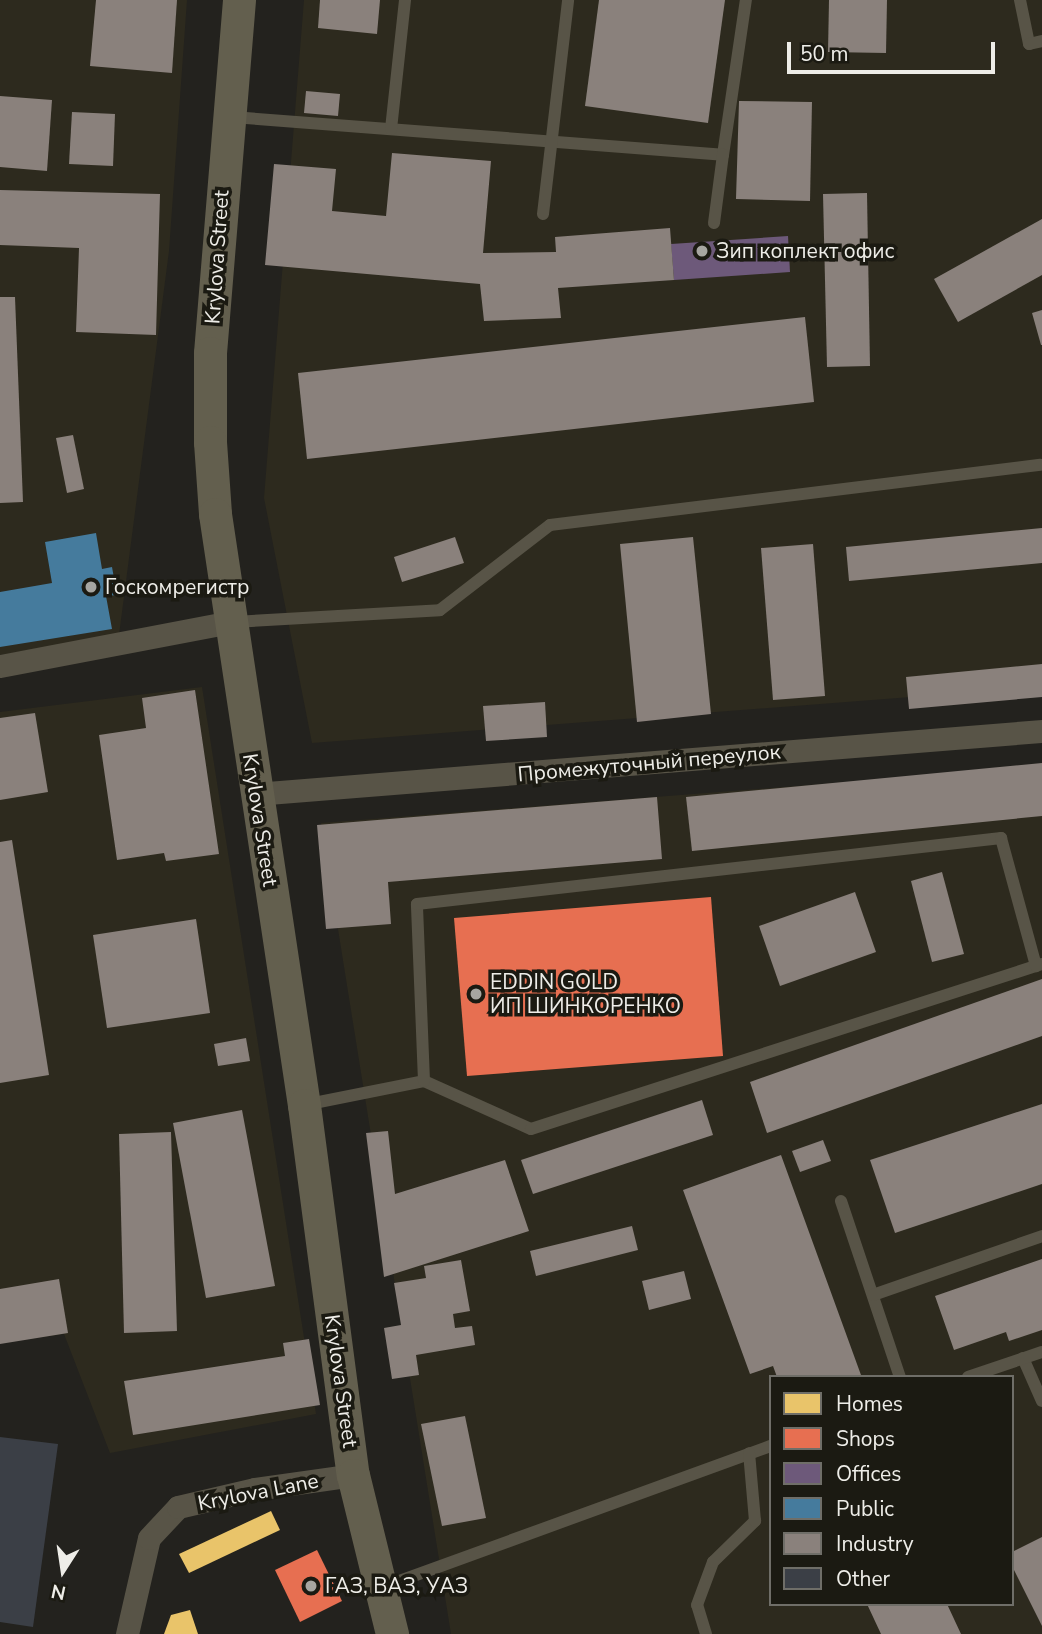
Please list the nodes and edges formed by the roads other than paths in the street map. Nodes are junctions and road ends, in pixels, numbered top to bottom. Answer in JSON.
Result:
{"nodes":[{"id":1,"x":239,"y":0,"type":"edge"},
{"id":2,"x":405,"y":0,"type":"edge"},
{"id":3,"x":568,"y":0,"type":"edge"},
{"id":4,"x":746,"y":0,"type":"edge"},
{"id":5,"x":1020,"y":0,"type":"edge"},
{"id":6,"x":1042,"y":41,"type":"edge"},
{"id":7,"x":228,"y":117,"type":"junction"},
{"id":8,"x":391,"y":129,"type":"junction"},
{"id":9,"x":550,"y":141,"type":"junction"},
{"id":10,"x":723,"y":155,"type":"junction"},
{"id":11,"x":543,"y":214,"type":"dead end"},
{"id":12,"x":714,"y":223,"type":"dead end"},
{"id":13,"x":1040,"y":465,"type":"edge"},
{"id":14,"x":231,"y":622,"type":"junction"},
{"id":15,"x":0,"y":666,"type":"edge"},
{"id":16,"x":1042,"y":732,"type":"edge"},
{"id":17,"x":255,"y":794,"type":"junction"},
{"id":18,"x":1039,"y":965,"type":"edge"},
{"id":19,"x":424,"y":1081,"type":"junction"},
{"id":20,"x":304,"y":1105,"type":"junction"},
{"id":21,"x":841,"y":1200,"type":"dead end"},
{"id":22,"x":1042,"y":1236,"type":"edge"},
{"id":23,"x":873,"y":1295,"type":"junction"},
{"id":24,"x":1042,"y":1352,"type":"edge"},
{"id":25,"x":1023,"y":1358,"type":"junction"},
{"id":26,"x":899,"y":1375,"type":"edge"},
{"id":27,"x":974,"y":1375,"type":"edge"},
{"id":28,"x":1042,"y":1401,"type":"edge"},
{"id":29,"x":769,"y":1447,"type":"edge"},
{"id":30,"x":749,"y":1453,"type":"junction"},
{"id":31,"x":353,"y":1475,"type":"junction"},
{"id":32,"x":379,"y":1589,"type":"junction"},
{"id":33,"x":127,"y":1634,"type":"edge"},
{"id":34,"x":392,"y":1634,"type":"edge"},
{"id":35,"x":706,"y":1634,"type":"edge"}],
"edges":[{"from":1,"to":7,"type":"main road","name":"Krylova Street"},
{"from":2,"to":8,"type":"lane"},
{"from":3,"to":9,"type":"lane"},
{"from":4,"to":10,"type":"lane"},
{"from":5,"to":6,"type":"lane"},
{"from":7,"to":8,"type":"lane"},
{"from":7,"to":14,"type":"main road","name":"Krylova Street"},
{"from":8,"to":9,"type":"lane"},
{"from":9,"to":10,"type":"lane"},
{"from":9,"to":11,"type":"lane"},
{"from":10,"to":12,"type":"lane"},
{"from":13,"to":14,"type":"lane"},
{"from":14,"to":15,"type":"street"},
{"from":14,"to":17,"type":"main road","name":"Krylova Street"},
{"from":16,"to":17,"type":"street","name":"Промежуточный переулок"},
{"from":17,"to":20,"type":"main road","name":"Krylova Street"},
{"from":18,"to":19,"type":"lane"},
{"from":18,"to":19,"type":"lane"},
{"from":19,"to":20,"type":"lane"},
{"from":20,"to":31,"type":"main road","name":"Krylova Street"},
{"from":21,"to":23,"type":"lane"},
{"from":22,"to":23,"type":"lane"},
{"from":23,"to":26,"type":"lane"},
{"from":24,"to":25,"type":"lane"},
{"from":25,"to":27,"type":"lane"},
{"from":25,"to":28,"type":"lane"},
{"from":29,"to":30,"type":"lane"},
{"from":30,"to":32,"type":"lane"},
{"from":30,"to":35,"type":"lane"},
{"from":31,"to":32,"type":"main road","name":"Krylova Street"},
{"from":31,"to":33,"type":"street","name":"Krylova Lane"},
{"from":32,"to":34,"type":"main road","name":"Krylova Street"}]}
